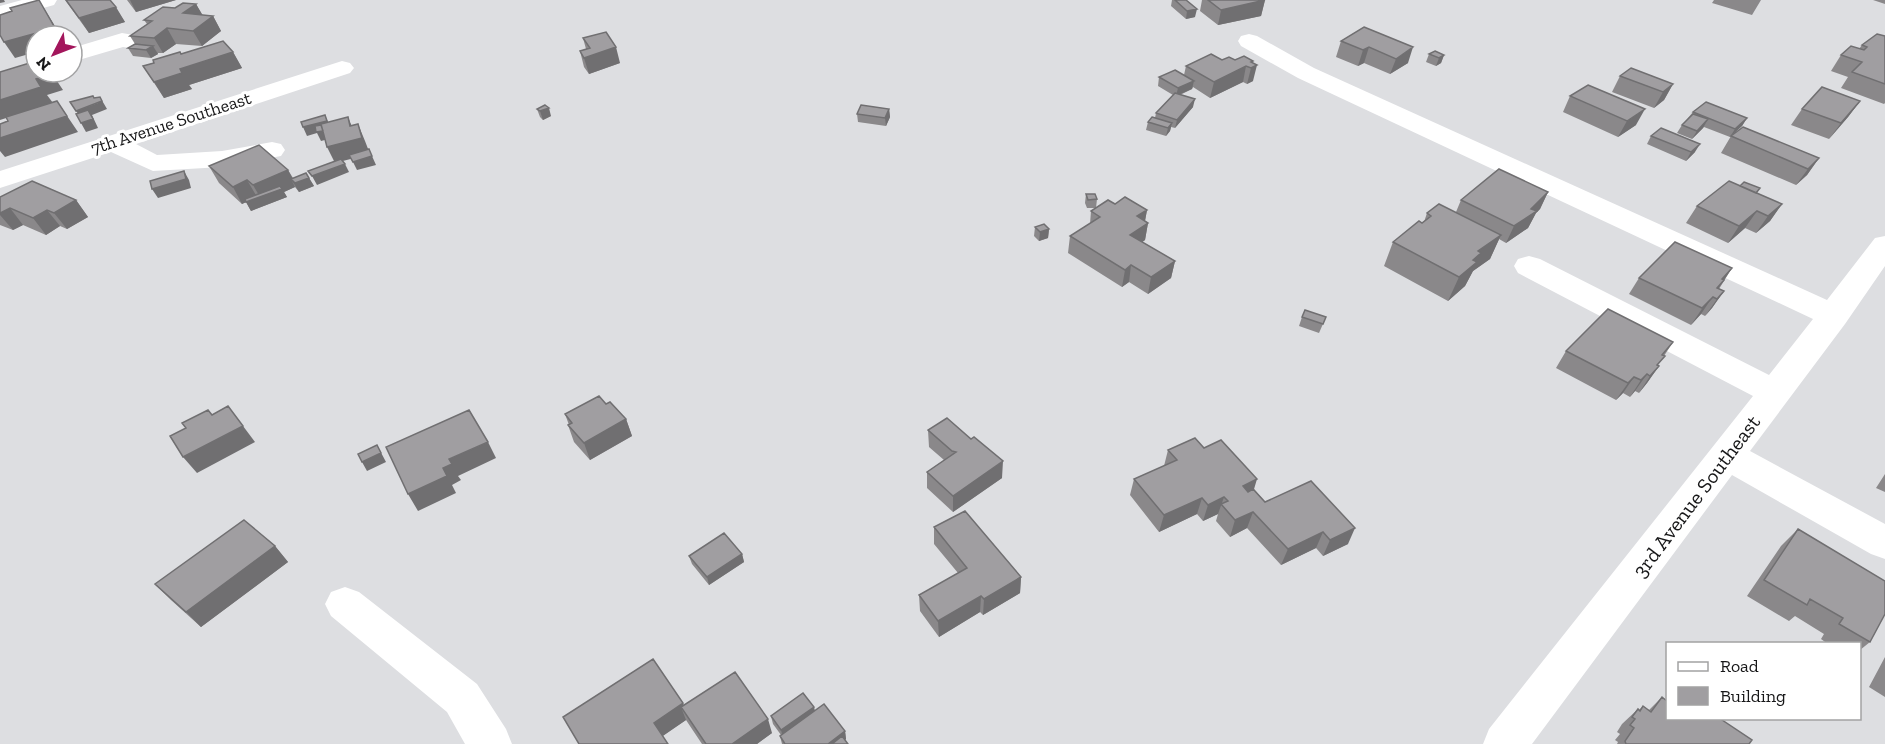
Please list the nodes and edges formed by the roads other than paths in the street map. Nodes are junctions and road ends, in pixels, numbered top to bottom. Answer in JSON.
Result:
{"nodes":[{"id":1,"x":46,"y":0,"type":"edge"},
{"id":2,"x":0,"y":13,"type":"edge"},
{"id":3,"x":1249,"y":41,"type":"dead end"},
{"id":4,"x":137,"y":42,"type":"edge"},
{"id":5,"x":84,"y":51,"type":"edge"},
{"id":6,"x":342,"y":68,"type":"dead end"},
{"id":7,"x":111,"y":142,"type":"junction"},
{"id":8,"x":272,"y":150,"type":"dead end"},
{"id":9,"x":0,"y":180,"type":"edge"},
{"id":10,"x":1885,"y":246,"type":"edge"},
{"id":11,"x":1528,"y":266,"type":"dead end"},
{"id":12,"x":1834,"y":316,"type":"junction"},
{"id":13,"x":1775,"y":392,"type":"junction"},
{"id":14,"x":1727,"y":455,"type":"junction"},
{"id":15,"x":1885,"y":543,"type":"edge"},
{"id":16,"x":345,"y":604,"type":"dead end"},
{"id":17,"x":490,"y":744,"type":"edge"},
{"id":18,"x":1505,"y":744,"type":"edge"}],
"edges":[{"from":1,"to":2,"type":"street"},
{"from":3,"to":12,"type":"street"},
{"from":4,"to":5,"type":"street"},
{"from":6,"to":7,"type":"street","name":"7th Avenue Southeast"},
{"from":7,"to":8,"type":"street"},
{"from":7,"to":9,"type":"street","name":"7th Avenue Southeast"},
{"from":10,"to":12,"type":"street","name":"3rd Avenue Southeast"},
{"from":11,"to":13,"type":"street"},
{"from":12,"to":13,"type":"street","name":"3rd Avenue Southeast"},
{"from":13,"to":14,"type":"street","name":"3rd Avenue Southeast"},
{"from":14,"to":15,"type":"street"},
{"from":14,"to":18,"type":"street","name":"3rd Avenue Southeast"},
{"from":16,"to":17,"type":"street"}]}
